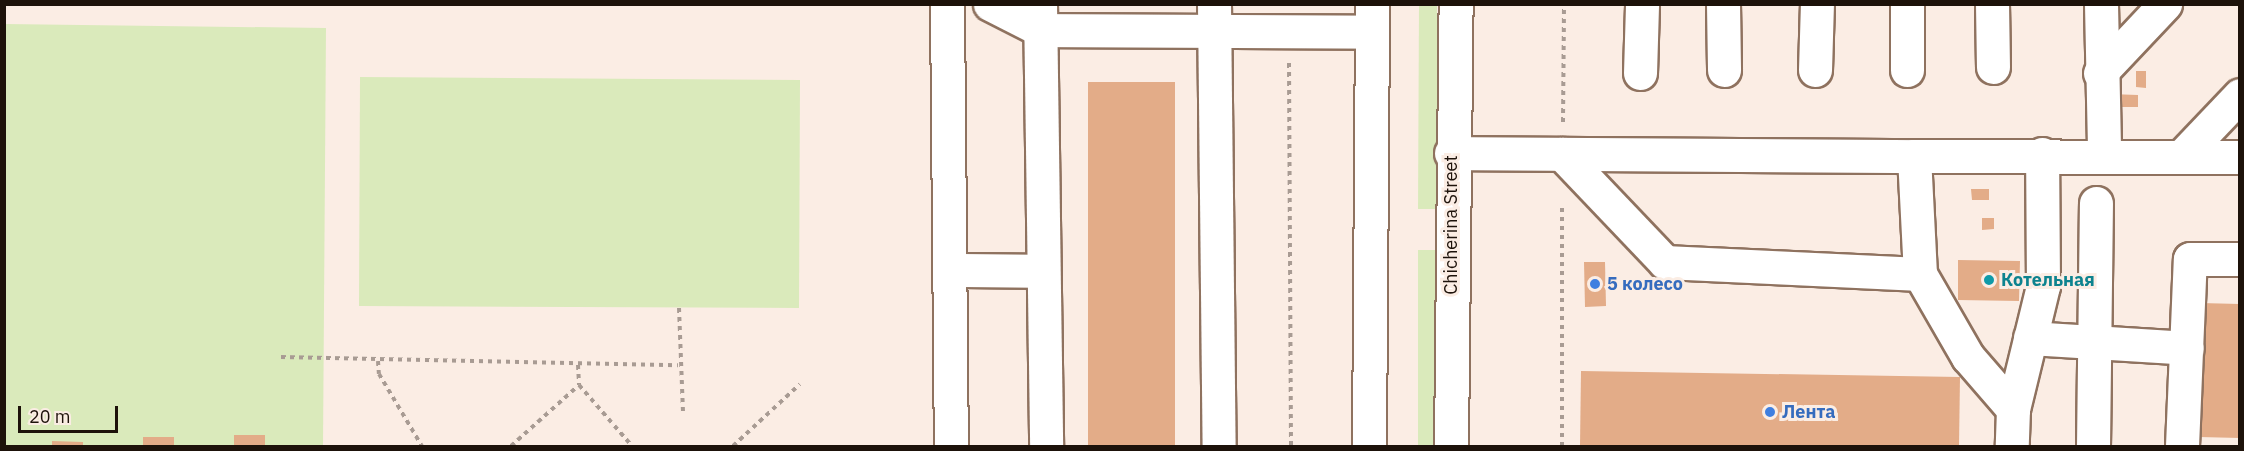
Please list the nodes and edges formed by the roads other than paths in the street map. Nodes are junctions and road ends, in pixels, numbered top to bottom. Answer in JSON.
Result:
{"nodes":[{"id":1,"x":948,"y":4,"type":"edge"},
{"id":2,"x":990,"y":4,"type":"edge"},
{"id":3,"x":1455,"y":4,"type":"edge"},
{"id":4,"x":1642,"y":4,"type":"edge"},
{"id":5,"x":1723,"y":4,"type":"edge"},
{"id":6,"x":1817,"y":4,"type":"edge"},
{"id":7,"x":1907,"y":4,"type":"edge"},
{"id":8,"x":1992,"y":4,"type":"edge"},
{"id":9,"x":2102,"y":4,"type":"edge"},
{"id":10,"x":2165,"y":4,"type":"edge"},
{"id":11,"x":1040,"y":17,"type":"edge"},
{"id":12,"x":1213,"y":18,"type":"edge"},
{"id":13,"x":1372,"y":18,"type":"edge"},
{"id":14,"x":1993,"y":67,"type":"dead end"},
{"id":15,"x":1724,"y":70,"type":"dead end"},
{"id":16,"x":1815,"y":70,"type":"dead end"},
{"id":17,"x":1906,"y":70,"type":"dead end"},
{"id":18,"x":1640,"y":73,"type":"dead end"},
{"id":19,"x":2100,"y":73,"type":"junction"},
{"id":20,"x":2240,"y":95,"type":"edge"},
{"id":21,"x":2104,"y":152,"type":"junction"},
{"id":22,"x":1450,"y":153,"type":"junction"},
{"id":23,"x":1563,"y":154,"type":"junction"},
{"id":24,"x":2042,"y":154,"type":"junction"},
{"id":25,"x":1914,"y":156,"type":"junction"},
{"id":26,"x":2182,"y":156,"type":"junction"},
{"id":27,"x":2240,"y":157,"type":"edge"},
{"id":28,"x":2096,"y":203,"type":"dead end"},
{"id":29,"x":2240,"y":259,"type":"edge"},
{"id":30,"x":953,"y":270,"type":"junction"},
{"id":31,"x":1043,"y":271,"type":"junction"},
{"id":32,"x":1920,"y":274,"type":"junction"},
{"id":33,"x":2030,"y":338,"type":"junction"},
{"id":34,"x":2094,"y":342,"type":"junction"},
{"id":35,"x":2187,"y":348,"type":"junction"},
{"id":36,"x":2013,"y":410,"type":"junction"},
{"id":37,"x":951,"y":447,"type":"edge"},
{"id":38,"x":1046,"y":447,"type":"edge"},
{"id":39,"x":1219,"y":447,"type":"edge"},
{"id":40,"x":1369,"y":447,"type":"edge"},
{"id":41,"x":1450,"y":447,"type":"edge"},
{"id":42,"x":2012,"y":447,"type":"edge"},
{"id":43,"x":2093,"y":447,"type":"edge"},
{"id":44,"x":2182,"y":447,"type":"edge"}],
"edges":[{"from":1,"to":30,"type":"main road"},
{"from":2,"to":11,"type":"main road"},
{"from":3,"to":22,"type":"main road","name":"Chicherina Street"},
{"from":4,"to":18,"type":"main road"},
{"from":5,"to":15,"type":"main road"},
{"from":6,"to":16,"type":"main road"},
{"from":7,"to":17,"type":"main road"},
{"from":8,"to":14,"type":"main road"},
{"from":9,"to":19,"type":"main road"},
{"from":10,"to":19,"type":"main road"},
{"from":11,"to":12,"type":"main road"},
{"from":11,"to":31,"type":"main road"},
{"from":12,"to":13,"type":"main road"},
{"from":12,"to":39,"type":"main road"},
{"from":13,"to":40,"type":"main road"},
{"from":19,"to":21,"type":"main road"},
{"from":20,"to":26,"type":"main road"},
{"from":21,"to":24,"type":"main road"},
{"from":21,"to":26,"type":"main road"},
{"from":22,"to":23,"type":"main road"},
{"from":22,"to":41,"type":"main road","name":"Chicherina Street"},
{"from":23,"to":25,"type":"main road"},
{"from":23,"to":32,"type":"main road"},
{"from":24,"to":25,"type":"main road"},
{"from":24,"to":33,"type":"main road"},
{"from":25,"to":32,"type":"main road"},
{"from":26,"to":27,"type":"main road"},
{"from":28,"to":34,"type":"main road"},
{"from":29,"to":35,"type":"main road"},
{"from":30,"to":31,"type":"main road"},
{"from":30,"to":37,"type":"main road"},
{"from":31,"to":38,"type":"main road"},
{"from":32,"to":36,"type":"main road"},
{"from":33,"to":34,"type":"main road"},
{"from":33,"to":36,"type":"main road"},
{"from":34,"to":35,"type":"main road"},
{"from":34,"to":43,"type":"main road"},
{"from":35,"to":44,"type":"main road"},
{"from":36,"to":42,"type":"main road"}]}
